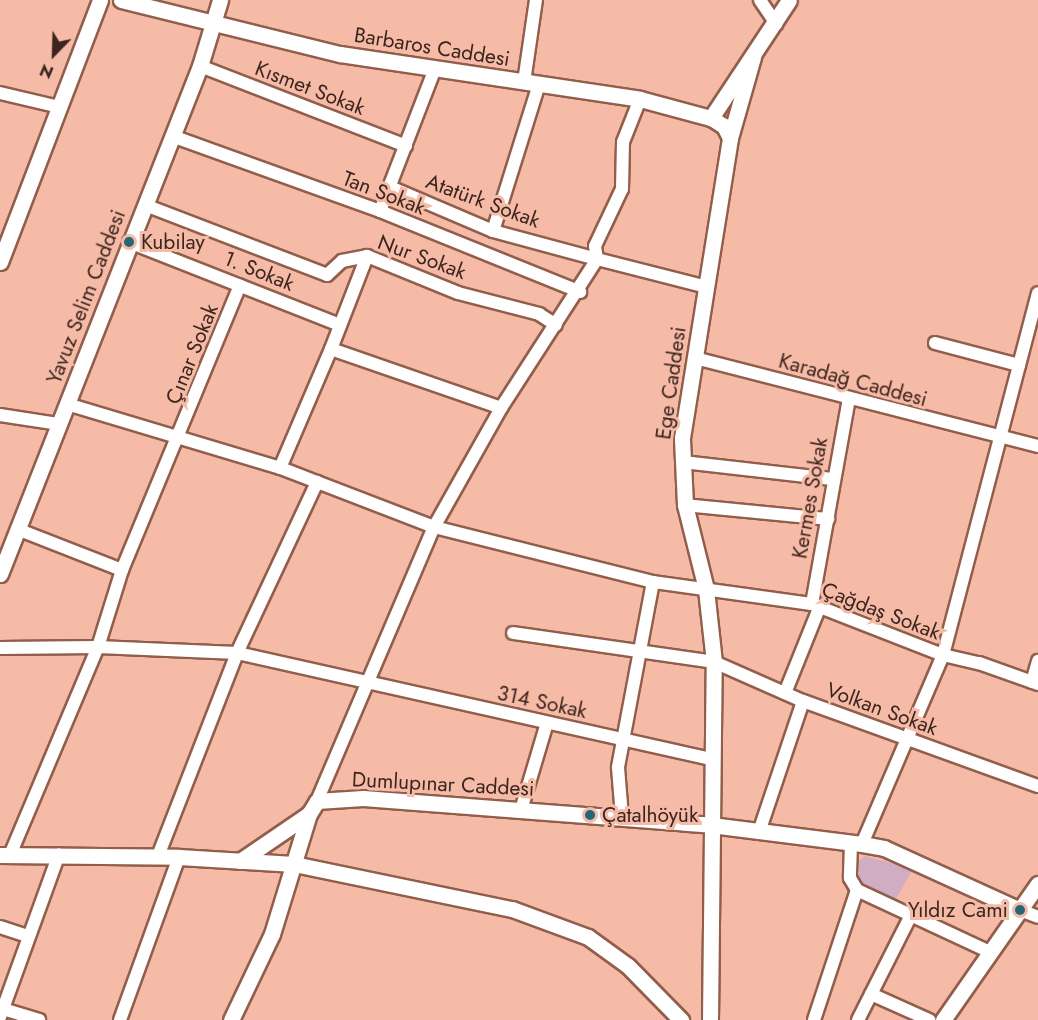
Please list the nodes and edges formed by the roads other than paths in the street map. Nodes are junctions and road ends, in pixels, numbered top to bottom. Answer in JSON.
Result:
{"nodes":[{"id":1,"x":100,"y":0,"type":"edge"},
{"id":2,"x":121,"y":0,"type":"edge"},
{"id":3,"x":220,"y":0,"type":"edge"},
{"id":4,"x":536,"y":0,"type":"edge"},
{"id":5,"x":760,"y":0,"type":"edge"},
{"id":6,"x":789,"y":0,"type":"edge"},
{"id":7,"x":776,"y":24,"type":"junction"},
{"id":8,"x":212,"y":26,"type":"junction"},
{"id":9,"x":753,"y":57,"type":"junction"},
{"id":10,"x":200,"y":66,"type":"junction"},
{"id":11,"x":434,"y":71,"type":"junction"},
{"id":12,"x":532,"y":83,"type":"junction"},
{"id":13,"x":0,"y":93,"type":"edge"},
{"id":14,"x":640,"y":99,"type":"junction"},
{"id":15,"x":59,"y":107,"type":"junction"},
{"id":16,"x":711,"y":118,"type":"junction"},
{"id":17,"x":172,"y":136,"type":"junction"},
{"id":18,"x":730,"y":138,"type":"junction"},
{"id":19,"x":406,"y":146,"type":"junction"},
{"id":20,"x":390,"y":187,"type":"junction"},
{"id":21,"x":145,"y":205,"type":"junction"},
{"id":22,"x":380,"y":211,"type":"junction"},
{"id":23,"x":493,"y":231,"type":"junction"},
{"id":24,"x":129,"y":242,"type":"junction"},
{"id":25,"x":367,"y":256,"type":"junction"},
{"id":26,"x":597,"y":259,"type":"junction"},
{"id":27,"x":0,"y":262,"type":"edge"},
{"id":28,"x":240,"y":285,"type":"junction"},
{"id":29,"x":707,"y":286,"type":"junction"},
{"id":30,"x":580,"y":292,"type":"junction"},
{"id":31,"x":1038,"y":293,"type":"edge"},
{"id":32,"x":340,"y":325,"type":"junction"},
{"id":33,"x":556,"y":325,"type":"junction"},
{"id":34,"x":935,"y":343,"type":"dead end"},
{"id":35,"x":1024,"y":345,"type":"junction"},
{"id":36,"x":1038,"y":348,"type":"edge"},
{"id":37,"x":331,"y":349,"type":"junction"},
{"id":38,"x":695,"y":358,"type":"junction"},
{"id":39,"x":1019,"y":365,"type":"junction"},
{"id":40,"x":849,"y":399,"type":"junction"},
{"id":41,"x":67,"y":404,"type":"junction"},
{"id":42,"x":501,"y":408,"type":"junction"},
{"id":43,"x":0,"y":416,"type":"edge"},
{"id":44,"x":59,"y":424,"type":"junction"},
{"id":45,"x":181,"y":437,"type":"junction"},
{"id":46,"x":1001,"y":438,"type":"junction"},
{"id":47,"x":1038,"y":446,"type":"edge"},
{"id":48,"x":683,"y":462,"type":"junction"},
{"id":49,"x":280,"y":468,"type":"junction"},
{"id":50,"x":832,"y":478,"type":"junction"},
{"id":51,"x":317,"y":482,"type":"junction"},
{"id":52,"x":685,"y":506,"type":"junction"},
{"id":53,"x":828,"y":519,"type":"junction"},
{"id":54,"x":434,"y":527,"type":"junction"},
{"id":55,"x":17,"y":529,"type":"junction"},
{"id":56,"x":122,"y":570,"type":"junction"},
{"id":57,"x":0,"y":574,"type":"edge"},
{"id":58,"x":653,"y":582,"type":"junction"},
{"id":59,"x":706,"y":589,"type":"junction"},
{"id":60,"x":816,"y":605,"type":"junction"},
{"id":61,"x":513,"y":633,"type":"dead end"},
{"id":62,"x":98,"y":646,"type":"junction"},
{"id":63,"x":0,"y":648,"type":"edge"},
{"id":64,"x":639,"y":648,"type":"junction"},
{"id":65,"x":237,"y":653,"type":"junction"},
{"id":66,"x":943,"y":656,"type":"junction"},
{"id":67,"x":714,"y":662,"type":"junction"},
{"id":68,"x":1038,"y":662,"type":"edge"},
{"id":69,"x":1035,"y":683,"type":"edge"},
{"id":70,"x":364,"y":684,"type":"junction"},
{"id":71,"x":785,"y":693,"type":"junction"},
{"id":72,"x":803,"y":701,"type":"junction"},
{"id":73,"x":547,"y":723,"type":"junction"},
{"id":74,"x":623,"y":740,"type":"junction"},
{"id":75,"x":906,"y":740,"type":"junction"},
{"id":76,"x":711,"y":759,"type":"junction"},
{"id":77,"x":1038,"y":786,"type":"edge"},
{"id":78,"x":313,"y":808,"type":"junction"},
{"id":79,"x":521,"y":810,"type":"junction"},
{"id":80,"x":622,"y":817,"type":"junction"},
{"id":81,"x":711,"y":825,"type":"junction"},
{"id":82,"x":759,"y":832,"type":"junction"},
{"id":83,"x":856,"y":844,"type":"junction"},
{"id":84,"x":59,"y":854,"type":"junction"},
{"id":85,"x":5,"y":855,"type":"edge"},
{"id":86,"x":158,"y":856,"type":"junction"},
{"id":87,"x":179,"y":857,"type":"junction"},
{"id":88,"x":240,"y":861,"type":"junction"},
{"id":89,"x":294,"y":864,"type":"junction"},
{"id":90,"x":1038,"y":884,"type":"edge"},
{"id":91,"x":857,"y":890,"type":"junction"},
{"id":92,"x":1020,"y":910,"type":"junction"},
{"id":93,"x":910,"y":916,"type":"junction"},
{"id":94,"x":1038,"y":917,"type":"edge"},
{"id":95,"x":0,"y":927,"type":"edge"},
{"id":96,"x":28,"y":936,"type":"junction"},
{"id":97,"x":990,"y":952,"type":"junction"},
{"id":98,"x":6,"y":984,"type":"edge"},
{"id":99,"x":871,"y":994,"type":"junction"},
{"id":100,"x":1,"y":1013,"type":"edge"},
{"id":101,"x":39,"y":1020,"type":"edge"},
{"id":102,"x":120,"y":1020,"type":"edge"},
{"id":103,"x":231,"y":1020,"type":"edge"},
{"id":104,"x":681,"y":1020,"type":"edge"},
{"id":105,"x":710,"y":1020,"type":"edge"},
{"id":106,"x":814,"y":1020,"type":"edge"},
{"id":107,"x":858,"y":1020,"type":"edge"},
{"id":108,"x":928,"y":1020,"type":"edge"},
{"id":109,"x":942,"y":1020,"type":"edge"}],
"edges":[{"from":1,"to":15,"type":"street"},
{"from":2,"to":8,"type":"street","name":"Barbaros Caddesi"},
{"from":3,"to":8,"type":"street","name":"Yavuz Selim Caddesi"},
{"from":4,"to":12,"type":"street"},
{"from":5,"to":7,"type":"street"},
{"from":6,"to":7,"type":"street","name":"Ege Caddesi"},
{"from":7,"to":9,"type":"street","name":"Ege Caddesi"},
{"from":8,"to":10,"type":"street","name":"Yavuz Selim Caddesi"},
{"from":8,"to":11,"type":"street","name":"Barbaros Caddesi"},
{"from":9,"to":16,"type":"street","name":"Ege Caddesi"},
{"from":9,"to":18,"type":"street","name":"Ege Caddesi"},
{"from":10,"to":17,"type":"street","name":"Yavuz Selim Caddesi"},
{"from":10,"to":19,"type":"street","name":"Kısmet Sokak"},
{"from":11,"to":12,"type":"street","name":"Barbaros Caddesi"},
{"from":11,"to":19,"type":"street"},
{"from":12,"to":14,"type":"street","name":"Barbaros Caddesi"},
{"from":12,"to":23,"type":"street"},
{"from":13,"to":15,"type":"street"},
{"from":14,"to":16,"type":"street","name":"Barbaros Caddesi"},
{"from":14,"to":26,"type":"street"},
{"from":15,"to":27,"type":"street"},
{"from":16,"to":18,"type":"street"},
{"from":17,"to":21,"type":"street","name":"Yavuz Selim Caddesi"},
{"from":17,"to":22,"type":"street","name":"Tan Sokak"},
{"from":18,"to":29,"type":"street","name":"Ege Caddesi"},
{"from":19,"to":20,"type":"street"},
{"from":20,"to":22,"type":"street"},
{"from":20,"to":23,"type":"street","name":"Atatürk Sokak"},
{"from":21,"to":24,"type":"street","name":"Yavuz Selim Caddesi"},
{"from":21,"to":25,"type":"street","name":"Nur Sokak"},
{"from":22,"to":30,"type":"street","name":"Tan Sokak"},
{"from":23,"to":26,"type":"street","name":"Atatürk Sokak"},
{"from":24,"to":28,"type":"street","name":"1. Sokak"},
{"from":24,"to":41,"type":"street","name":"Yavuz Selim Caddesi"},
{"from":25,"to":32,"type":"street"},
{"from":25,"to":33,"type":"street","name":"Nur Sokak"},
{"from":26,"to":29,"type":"street","name":"Atatürk Sokak"},
{"from":26,"to":30,"type":"street"},
{"from":28,"to":32,"type":"street","name":"1. Sokak"},
{"from":28,"to":45,"type":"street","name":"Çınar Sokak"},
{"from":29,"to":38,"type":"street","name":"Ege Caddesi"},
{"from":30,"to":33,"type":"street"},
{"from":31,"to":35,"type":"street"},
{"from":32,"to":37,"type":"street"},
{"from":33,"to":42,"type":"street"},
{"from":34,"to":39,"type":"street"},
{"from":35,"to":36,"type":"street"},
{"from":35,"to":39,"type":"street"},
{"from":37,"to":42,"type":"street"},
{"from":37,"to":49,"type":"street"},
{"from":38,"to":40,"type":"street","name":"Karadağ Caddesi"},
{"from":38,"to":48,"type":"street","name":"Ege Caddesi"},
{"from":39,"to":46,"type":"street"},
{"from":40,"to":46,"type":"street","name":"Karadağ Caddesi"},
{"from":40,"to":50,"type":"street","name":"Kermes Sokak"},
{"from":41,"to":44,"type":"street","name":"Yavuz Selim Caddesi"},
{"from":41,"to":45,"type":"street","name":"Çağdaş Sokak"},
{"from":42,"to":54,"type":"street"},
{"from":43,"to":44,"type":"street"},
{"from":44,"to":55,"type":"street","name":"Yavuz Selim Caddesi"},
{"from":45,"to":49,"type":"street","name":"Çağdaş Sokak"},
{"from":45,"to":56,"type":"street","name":"Çınar Sokak"},
{"from":46,"to":47,"type":"street","name":"Karadağ Caddesi"},
{"from":46,"to":66,"type":"street"},
{"from":48,"to":50,"type":"street"},
{"from":48,"to":52,"type":"street","name":"Ege Caddesi"},
{"from":49,"to":51,"type":"street","name":"Çağdaş Sokak"},
{"from":50,"to":53,"type":"street","name":"Kermes Sokak"},
{"from":51,"to":54,"type":"street","name":"Çağdaş Sokak"},
{"from":51,"to":65,"type":"street"},
{"from":52,"to":53,"type":"street"},
{"from":52,"to":59,"type":"street","name":"Ege Caddesi"},
{"from":53,"to":60,"type":"street","name":"Kermes Sokak"},
{"from":54,"to":58,"type":"street","name":"Çağdaş Sokak"},
{"from":54,"to":70,"type":"street"},
{"from":55,"to":56,"type":"street"},
{"from":55,"to":57,"type":"street","name":"Yavuz Selim Caddesi"},
{"from":56,"to":62,"type":"street","name":"Çınar Sokak"},
{"from":58,"to":59,"type":"street","name":"Çağdaş Sokak"},
{"from":58,"to":64,"type":"street"},
{"from":59,"to":60,"type":"street","name":"Çağdaş Sokak"},
{"from":59,"to":67,"type":"street","name":"Ege Caddesi"},
{"from":60,"to":66,"type":"street","name":"Çağdaş Sokak"},
{"from":60,"to":71,"type":"street","name":"Kermes Sokak"},
{"from":61,"to":64,"type":"street","name":"Volkan Sokak"},
{"from":62,"to":63,"type":"street","name":"314 Sokak"},
{"from":62,"to":65,"type":"street","name":"314 Sokak"},
{"from":62,"to":85,"type":"street","name":"Çınar Sokak"},
{"from":64,"to":67,"type":"street","name":"Volkan Sokak"},
{"from":64,"to":74,"type":"street"},
{"from":65,"to":70,"type":"street","name":"314 Sokak"},
{"from":65,"to":86,"type":"street"},
{"from":66,"to":69,"type":"street","name":"Çağdaş Sokak"},
{"from":66,"to":75,"type":"street"},
{"from":67,"to":71,"type":"street","name":"Volkan Sokak"},
{"from":67,"to":76,"type":"street","name":"Ege Caddesi"},
{"from":68,"to":69,"type":"street"},
{"from":70,"to":73,"type":"street","name":"314 Sokak"},
{"from":70,"to":78,"type":"street"},
{"from":71,"to":72,"type":"street","name":"Volkan Sokak"},
{"from":72,"to":75,"type":"street","name":"Volkan Sokak"},
{"from":72,"to":82,"type":"street"},
{"from":73,"to":74,"type":"street","name":"314 Sokak"},
{"from":73,"to":79,"type":"street"},
{"from":74,"to":76,"type":"street","name":"314 Sokak"},
{"from":74,"to":80,"type":"street"},
{"from":75,"to":77,"type":"street","name":"Volkan Sokak"},
{"from":75,"to":83,"type":"street"},
{"from":76,"to":81,"type":"street","name":"Ege Caddesi"},
{"from":78,"to":79,"type":"street","name":"Dumlupınar Caddesi"},
{"from":78,"to":88,"type":"street"},
{"from":78,"to":89,"type":"street"},
{"from":79,"to":80,"type":"street","name":"Dumlupınar Caddesi"},
{"from":80,"to":81,"type":"street","name":"Dumlupınar Caddesi"},
{"from":81,"to":82,"type":"street","name":"Dumlupınar Caddesi"},
{"from":81,"to":105,"type":"street"},
{"from":82,"to":83,"type":"street","name":"Dumlupınar Caddesi"},
{"from":83,"to":91,"type":"street"},
{"from":83,"to":92,"type":"street","name":"Dumlupınar Caddesi"},
{"from":84,"to":85,"type":"street"},
{"from":84,"to":86,"type":"street"},
{"from":84,"to":96,"type":"street"},
{"from":86,"to":87,"type":"street"},
{"from":87,"to":88,"type":"street"},
{"from":87,"to":102,"type":"street"},
{"from":88,"to":89,"type":"street"},
{"from":89,"to":103,"type":"street"},
{"from":89,"to":104,"type":"street"},
{"from":90,"to":92,"type":"street"},
{"from":91,"to":93,"type":"street"},
{"from":91,"to":106,"type":"street"},
{"from":92,"to":94,"type":"street"},
{"from":92,"to":97,"type":"street"},
{"from":93,"to":97,"type":"street"},
{"from":93,"to":99,"type":"street"},
{"from":95,"to":96,"type":"street"},
{"from":96,"to":98,"type":"street"},
{"from":97,"to":109,"type":"street"},
{"from":98,"to":100,"type":"street"},
{"from":99,"to":107,"type":"street"},
{"from":99,"to":108,"type":"street"},
{"from":100,"to":101,"type":"street"}]}
